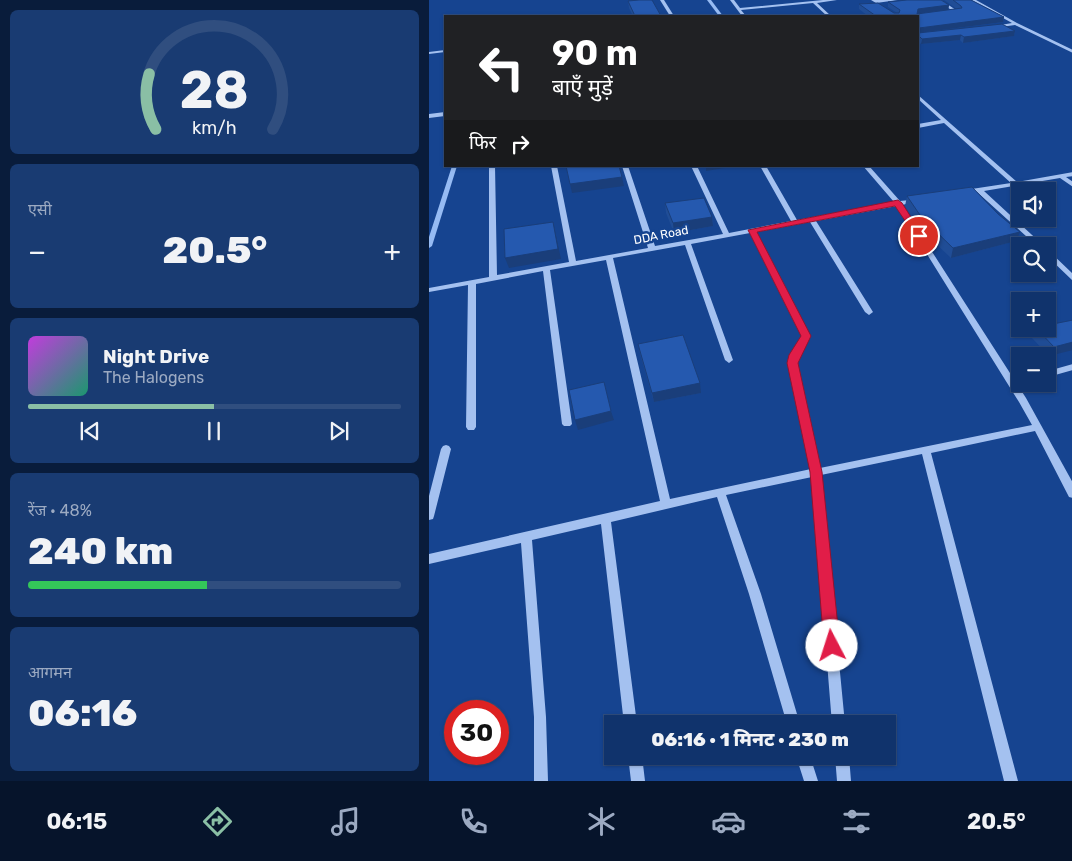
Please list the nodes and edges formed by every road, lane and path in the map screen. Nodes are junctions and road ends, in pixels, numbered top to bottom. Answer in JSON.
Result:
{"nodes":[{"id":1,"x":662,"y":0,"type":"edge"},
{"id":2,"x":732,"y":0,"type":"edge"},
{"id":3,"x":835,"y":0,"type":"edge"},
{"id":4,"x":896,"y":0,"type":"edge"},
{"id":5,"x":937,"y":0,"type":"edge"},
{"id":6,"x":973,"y":0,"type":"edge"},
{"id":7,"x":875,"y":1,"type":"edge"},
{"id":8,"x":814,"y":2,"type":"junction"},
{"id":9,"x":881,"y":6,"type":"edge"},
{"id":10,"x":739,"y":9,"type":"junction"},
{"id":11,"x":947,"y":14,"type":"edge"},
{"id":12,"x":671,"y":15,"type":"edge"},
{"id":13,"x":743,"y":15,"type":"edge"},
{"id":14,"x":828,"y":15,"type":"edge"},
{"id":15,"x":1016,"y":24,"type":"junction"},
{"id":16,"x":987,"y":28,"type":"edge"},
{"id":17,"x":444,"y":51,"type":"edge"},
{"id":18,"x":1072,"y":52,"type":"edge"},
{"id":19,"x":429,"y":53,"type":"edge"},
{"id":20,"x":919,"y":98,"type":"edge"},
{"id":21,"x":444,"y":114,"type":"edge"},
{"id":22,"x":429,"y":116,"type":"edge"},
{"id":23,"x":945,"y":122,"type":"junction"},
{"id":24,"x":919,"y":126,"type":"edge"},
{"id":25,"x":492,"y":167,"type":"edge"},
{"id":26,"x":554,"y":167,"type":"edge"},
{"id":27,"x":625,"y":167,"type":"edge"},
{"id":28,"x":694,"y":167,"type":"edge"},
{"id":29,"x":764,"y":167,"type":"edge"},
{"id":30,"x":867,"y":167,"type":"edge"},
{"id":31,"x":1072,"y":174,"type":"edge"},
{"id":32,"x":1061,"y":176,"type":"junction"},
{"id":33,"x":1014,"y":182,"type":"edge"},
{"id":34,"x":1027,"y":182,"type":"edge"},
{"id":35,"x":1011,"y":185,"type":"edge"},
{"id":36,"x":1072,"y":185,"type":"edge"},
{"id":37,"x":979,"y":190,"type":"junction"},
{"id":38,"x":961,"y":192,"type":"edge"},
{"id":39,"x":925,"y":198,"type":"edge"},
{"id":40,"x":898,"y":203,"type":"junction"},
{"id":41,"x":812,"y":219,"type":"junction"},
{"id":42,"x":795,"y":222,"type":"junction"},
{"id":43,"x":752,"y":230,"type":"junction"},
{"id":44,"x":727,"y":234,"type":"junction"},
{"id":45,"x":1031,"y":237,"type":"edge"},
{"id":46,"x":687,"y":242,"type":"junction"},
{"id":47,"x":652,"y":249,"type":"junction"},
{"id":48,"x":609,"y":256,"type":"junction"},
{"id":49,"x":1056,"y":261,"type":"edge"},
{"id":50,"x":573,"y":263,"type":"junction"},
{"id":51,"x":546,"y":268,"type":"junction"},
{"id":52,"x":493,"y":278,"type":"junction"},
{"id":53,"x":1072,"y":278,"type":"edge"},
{"id":54,"x":472,"y":282,"type":"junction"},
{"id":55,"x":429,"y":290,"type":"edge"},
{"id":56,"x":869,"y":312,"type":"dead end"},
{"id":57,"x":729,"y":360,"type":"dead end"},
{"id":58,"x":1072,"y":367,"type":"edge"},
{"id":59,"x":1056,"y":372,"type":"edge"},
{"id":60,"x":1011,"y":374,"type":"edge"},
{"id":61,"x":1021,"y":392,"type":"edge"},
{"id":62,"x":567,"y":424,"type":"dead end"},
{"id":63,"x":471,"y":427,"type":"dead end"},
{"id":64,"x":1038,"y":427,"type":"junction"},
{"id":65,"x":446,"y":449,"type":"dead end"},
{"id":66,"x":926,"y":450,"type":"junction"},
{"id":67,"x":816,"y":472,"type":"junction"},
{"id":68,"x":720,"y":492,"type":"junction"},
{"id":69,"x":1072,"y":494,"type":"edge"},
{"id":70,"x":666,"y":504,"type":"junction"},
{"id":71,"x":429,"y":516,"type":"edge"},
{"id":72,"x":605,"y":518,"type":"junction"},
{"id":73,"x":526,"y":537,"type":"junction"},
{"id":74,"x":429,"y":559,"type":"edge"},
{"id":75,"x":630,"y":715,"type":"edge"},
{"id":76,"x":791,"y":715,"type":"edge"},
{"id":77,"x":838,"y":715,"type":"edge"},
{"id":78,"x":636,"y":765,"type":"edge"},
{"id":79,"x":806,"y":765,"type":"edge"},
{"id":80,"x":843,"y":765,"type":"edge"},
{"id":81,"x":541,"y":781,"type":"edge"},
{"id":82,"x":639,"y":781,"type":"edge"},
{"id":83,"x":811,"y":781,"type":"edge"},
{"id":84,"x":844,"y":781,"type":"edge"},
{"id":85,"x":1011,"y":781,"type":"edge"}],
"edges":[{"from":1,"to":12,"type":"street"},
{"from":2,"to":10,"type":"street"},
{"from":3,"to":8,"type":"street"},
{"from":4,"to":7,"type":"street"},
{"from":5,"to":11,"type":"street"},
{"from":6,"to":15,"type":"street"},
{"from":7,"to":9,"type":"street"},
{"from":8,"to":10,"type":"street"},
{"from":8,"to":14,"type":"street"},
{"from":10,"to":13,"type":"street"},
{"from":15,"to":16,"type":"street"},
{"from":15,"to":18,"type":"street"},
{"from":17,"to":19,"type":"street"},
{"from":20,"to":23,"type":"street"},
{"from":21,"to":22,"type":"street"},
{"from":23,"to":24,"type":"street"},
{"from":23,"to":33,"type":"street"},
{"from":25,"to":52,"type":"street"},
{"from":26,"to":50,"type":"street"},
{"from":27,"to":47,"type":"street"},
{"from":28,"to":44,"type":"street"},
{"from":29,"to":42,"type":"street"},
{"from":30,"to":40,"type":"street"},
{"from":31,"to":32,"type":"street"},
{"from":32,"to":34,"type":"street"},
{"from":32,"to":36,"type":"street"},
{"from":35,"to":37,"type":"street"},
{"from":37,"to":38,"type":"street"},
{"from":37,"to":45,"type":"street"},
{"from":39,"to":40,"type":"street","name":"DDA Road"},
{"from":40,"to":41,"type":"street","name":"DDA Road"},
{"from":40,"to":60,"type":"street"},
{"from":41,"to":42,"type":"street","name":"DDA Road"},
{"from":41,"to":56,"type":"street"},
{"from":42,"to":43,"type":"street","name":"DDA Road"},
{"from":43,"to":44,"type":"street","name":"DDA Road"},
{"from":43,"to":67,"type":"street"},
{"from":44,"to":46,"type":"street","name":"DDA Road"},
{"from":46,"to":47,"type":"street","name":"DDA Road"},
{"from":46,"to":57,"type":"street"},
{"from":47,"to":48,"type":"street","name":"DDA Road"},
{"from":48,"to":50,"type":"street","name":"DDA Road"},
{"from":48,"to":70,"type":"street"},
{"from":49,"to":53,"type":"street"},
{"from":50,"to":51,"type":"street","name":"DDA Road"},
{"from":51,"to":52,"type":"street","name":"DDA Road"},
{"from":51,"to":62,"type":"street"},
{"from":52,"to":54,"type":"street","name":"DDA Road"},
{"from":54,"to":55,"type":"street","name":"DDA Road"},
{"from":54,"to":63,"type":"street"},
{"from":58,"to":59,"type":"street"},
{"from":61,"to":64,"type":"street"},
{"from":64,"to":66,"type":"street"},
{"from":64,"to":69,"type":"street"},
{"from":65,"to":71,"type":"street"},
{"from":66,"to":67,"type":"street"},
{"from":66,"to":85,"type":"street"},
{"from":67,"to":68,"type":"street"},
{"from":67,"to":77,"type":"street"},
{"from":68,"to":70,"type":"street"},
{"from":68,"to":76,"type":"street"},
{"from":70,"to":72,"type":"street"},
{"from":72,"to":73,"type":"street"},
{"from":72,"to":75,"type":"street"},
{"from":73,"to":74,"type":"street"},
{"from":73,"to":81,"type":"street"},
{"from":78,"to":82,"type":"street"},
{"from":79,"to":83,"type":"street"},
{"from":80,"to":84,"type":"street"}]}
